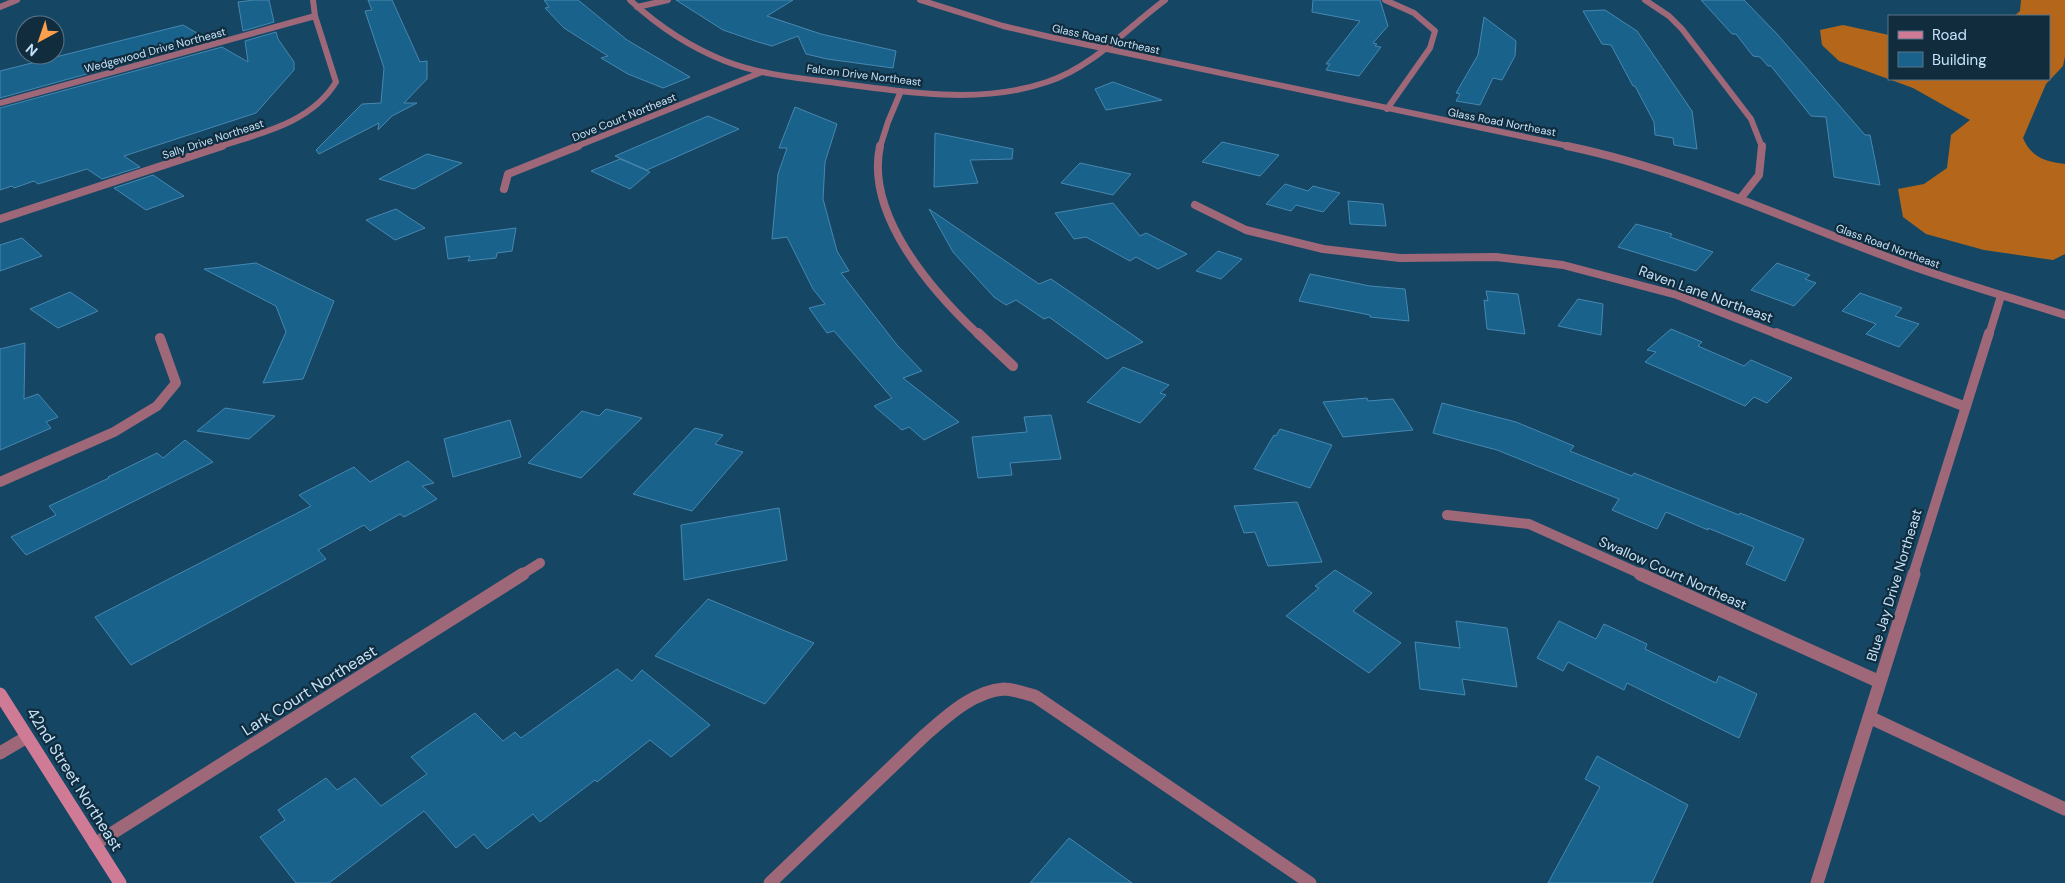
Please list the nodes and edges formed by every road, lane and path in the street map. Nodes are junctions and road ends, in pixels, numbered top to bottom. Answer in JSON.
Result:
{"nodes":[{"id":1,"x":17,"y":0,"type":"edge"},
{"id":2,"x":313,"y":0,"type":"edge"},
{"id":3,"x":630,"y":0,"type":"edge"},
{"id":4,"x":668,"y":0,"type":"edge"},
{"id":5,"x":920,"y":0,"type":"edge"},
{"id":6,"x":1165,"y":0,"type":"edge"},
{"id":7,"x":1385,"y":0,"type":"edge"},
{"id":8,"x":1645,"y":0,"type":"edge"},
{"id":9,"x":0,"y":7,"type":"edge"},
{"id":10,"x":637,"y":7,"type":"junction"},
{"id":11,"x":315,"y":16,"type":"junction"},
{"id":12,"x":1105,"y":48,"type":"junction"},
{"id":13,"x":762,"y":72,"type":"junction"},
{"id":14,"x":901,"y":91,"type":"junction"},
{"id":15,"x":0,"y":103,"type":"edge"},
{"id":16,"x":1387,"y":109,"type":"junction"},
{"id":17,"x":504,"y":189,"type":"dead end"},
{"id":18,"x":1740,"y":199,"type":"junction"},
{"id":19,"x":1195,"y":205,"type":"dead end"},
{"id":20,"x":0,"y":219,"type":"edge"},
{"id":21,"x":2001,"y":296,"type":"junction"},
{"id":22,"x":2065,"y":315,"type":"edge"},
{"id":23,"x":160,"y":338,"type":"dead end"},
{"id":24,"x":1013,"y":366,"type":"dead end"},
{"id":25,"x":1966,"y":407,"type":"junction"},
{"id":26,"x":0,"y":482,"type":"edge"},
{"id":27,"x":1448,"y":515,"type":"dead end"},
{"id":28,"x":540,"y":563,"type":"dead end"},
{"id":29,"x":1880,"y":682,"type":"junction"},
{"id":30,"x":0,"y":694,"type":"edge"},
{"id":31,"x":1869,"y":717,"type":"junction"},
{"id":32,"x":27,"y":737,"type":"junction"},
{"id":33,"x":0,"y":752,"type":"edge"},
{"id":34,"x":2065,"y":809,"type":"edge"},
{"id":35,"x":95,"y":844,"type":"junction"},
{"id":36,"x":120,"y":883,"type":"edge"},
{"id":37,"x":770,"y":883,"type":"edge"},
{"id":38,"x":1310,"y":883,"type":"edge"},
{"id":39,"x":1817,"y":883,"type":"edge"}],
"edges":[{"from":1,"to":9,"type":"street"},
{"from":2,"to":11,"type":"street","name":"Sally Drive Northeast"},
{"from":3,"to":10,"type":"street","name":"Falcon Drive Northeast"},
{"from":4,"to":10,"type":"street"},
{"from":5,"to":12,"type":"street","name":"Glass Road Northeast"},
{"from":6,"to":12,"type":"street","name":"Falcon Drive Northeast"},
{"from":7,"to":16,"type":"street"},
{"from":8,"to":18,"type":"street"},
{"from":10,"to":13,"type":"street","name":"Falcon Drive Northeast"},
{"from":11,"to":15,"type":"street","name":"Wedgewood Drive Northeast"},
{"from":11,"to":20,"type":"street","name":"Sally Drive Northeast"},
{"from":12,"to":14,"type":"street","name":"Falcon Drive Northeast"},
{"from":12,"to":16,"type":"street","name":"Glass Road Northeast"},
{"from":13,"to":14,"type":"street","name":"Falcon Drive Northeast"},
{"from":13,"to":17,"type":"street","name":"Dove Court Northeast"},
{"from":14,"to":24,"type":"street"},
{"from":16,"to":18,"type":"street","name":"Glass Road Northeast"},
{"from":18,"to":21,"type":"street","name":"Glass Road Northeast"},
{"from":19,"to":25,"type":"street","name":"Raven Lane Northeast"},
{"from":21,"to":22,"type":"street","name":"Glass Road Northeast"},
{"from":21,"to":25,"type":"street","name":"Blue Jay Drive Northeast"},
{"from":23,"to":26,"type":"street"},
{"from":25,"to":29,"type":"street","name":"Blue Jay Drive Northeast"},
{"from":27,"to":29,"type":"street","name":"Swallow Court Northeast"},
{"from":28,"to":35,"type":"street","name":"Lark Court Northeast"},
{"from":29,"to":31,"type":"street","name":"Blue Jay Drive Northeast"},
{"from":30,"to":32,"type":"main road","name":"42nd Street Northeast"},
{"from":31,"to":34,"type":"street"},
{"from":31,"to":39,"type":"street","name":"Blue Jay Drive Northeast"},
{"from":32,"to":33,"type":"street"},
{"from":32,"to":35,"type":"main road","name":"42nd Street Northeast"},
{"from":35,"to":36,"type":"main road","name":"42nd Street Northeast"},
{"from":37,"to":38,"type":"street"}]}
